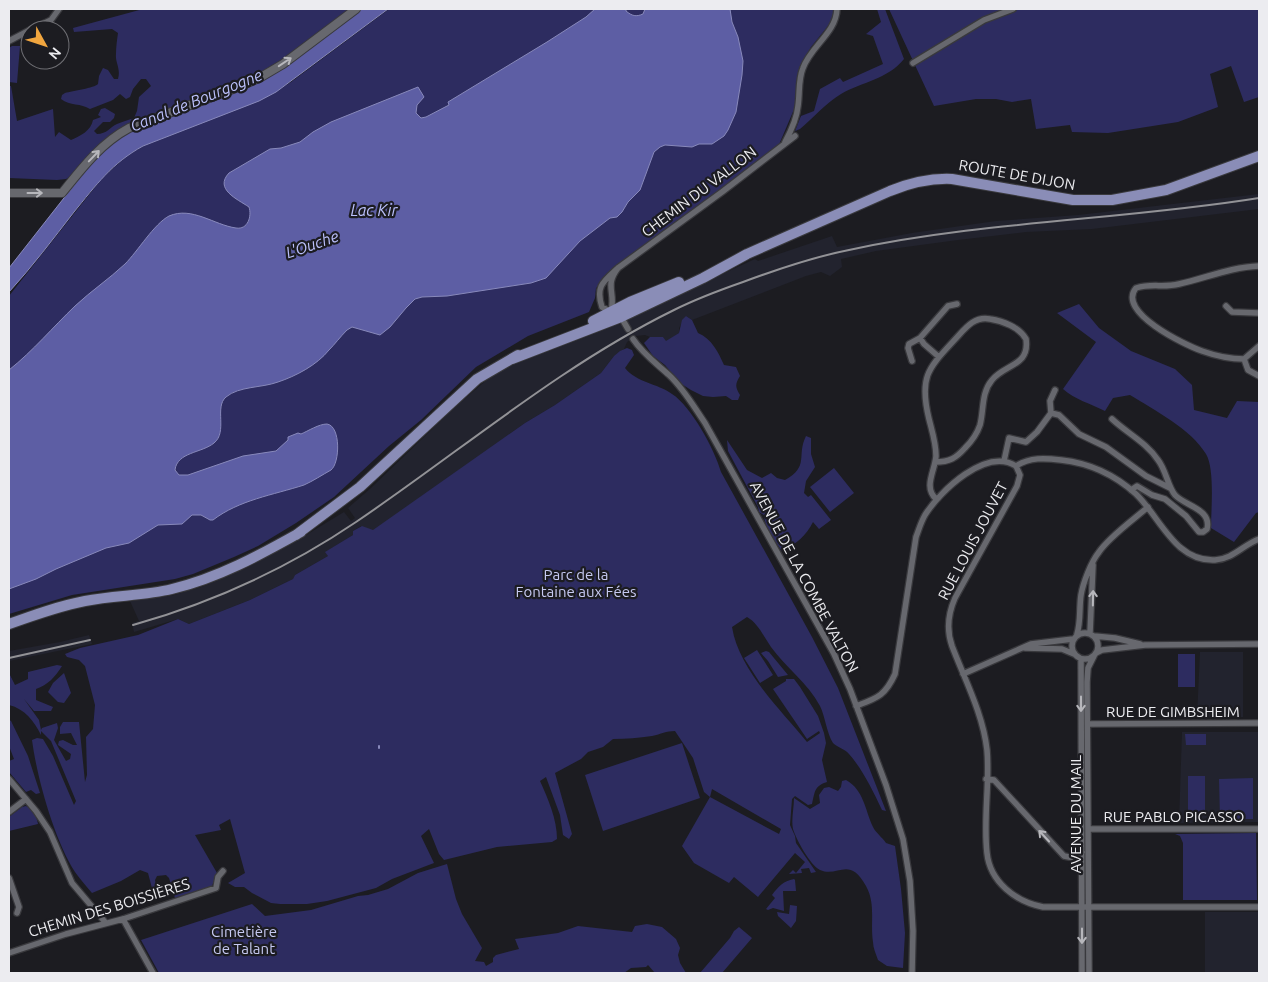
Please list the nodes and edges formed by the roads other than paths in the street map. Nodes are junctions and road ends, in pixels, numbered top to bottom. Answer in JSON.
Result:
{"nodes":[{"id":1,"x":59,"y":9,"type":"edge"},
{"id":2,"x":356,"y":9,"type":"edge"},
{"id":3,"x":837,"y":9,"type":"edge"},
{"id":4,"x":1013,"y":9,"type":"edge"},
{"id":5,"x":51,"y":20,"type":"edge"},
{"id":6,"x":913,"y":63,"type":"dead end"},
{"id":7,"x":795,"y":136,"type":"dead end"},
{"id":8,"x":784,"y":144,"type":"junction"},
{"id":9,"x":1259,"y":156,"type":"edge"},
{"id":10,"x":9,"y":193,"type":"edge"},
{"id":11,"x":747,"y":254,"type":"junction"},
{"id":12,"x":1259,"y":266,"type":"edge"},
{"id":13,"x":618,"y":268,"type":"junction"},
{"id":14,"x":689,"y":278,"type":"junction"},
{"id":15,"x":957,"y":304,"type":"dead end"},
{"id":16,"x":1226,"y":306,"type":"dead end"},
{"id":17,"x":611,"y":312,"type":"junction"},
{"id":18,"x":1259,"y":313,"type":"edge"},
{"id":19,"x":621,"y":317,"type":"junction"},
{"id":20,"x":591,"y":328,"type":"junction"},
{"id":21,"x":628,"y":329,"type":"tunnel mouth"},
{"id":22,"x":920,"y":338,"type":"junction"},
{"id":23,"x":633,"y":339,"type":"tunnel mouth"},
{"id":24,"x":1259,"y":346,"type":"edge"},
{"id":25,"x":939,"y":357,"type":"junction"},
{"id":26,"x":512,"y":359,"type":"junction"},
{"id":27,"x":1244,"y":359,"type":"junction"},
{"id":28,"x":912,"y":361,"type":"dead end"},
{"id":29,"x":1259,"y":376,"type":"edge"},
{"id":30,"x":1055,"y":390,"type":"dead end"},
{"id":31,"x":1051,"y":413,"type":"junction"},
{"id":32,"x":1112,"y":419,"type":"dead end"},
{"id":33,"x":410,"y":442,"type":"junction"},
{"id":34,"x":399,"y":450,"type":"junction"},
{"id":35,"x":1004,"y":461,"type":"junction"},
{"id":36,"x":935,"y":462,"type":"junction"},
{"id":37,"x":1016,"y":466,"type":"junction"},
{"id":38,"x":374,"y":480,"type":"junction"},
{"id":39,"x":1170,"y":488,"type":"junction"},
{"id":40,"x":1131,"y":490,"type":"junction"},
{"id":41,"x":936,"y":499,"type":"junction"},
{"id":42,"x":1148,"y":507,"type":"junction"},
{"id":43,"x":296,"y":535,"type":"junction"},
{"id":44,"x":1259,"y":540,"type":"edge"},
{"id":45,"x":1093,"y":563,"type":"junction"},
{"id":46,"x":9,"y":624,"type":"edge"},
{"id":47,"x":1092,"y":635,"type":"junction"},
{"id":48,"x":1075,"y":636,"type":"junction"},
{"id":49,"x":1259,"y":644,"type":"edge"},
{"id":50,"x":1145,"y":645,"type":"junction"},
{"id":51,"x":1022,"y":648,"type":"junction"},
{"id":52,"x":1074,"y":654,"type":"junction"},
{"id":53,"x":1095,"y":654,"type":"junction"},
{"id":54,"x":1081,"y":659,"type":"junction"},
{"id":55,"x":963,"y":674,"type":"junction"},
{"id":56,"x":856,"y":706,"type":"junction"},
{"id":57,"x":1259,"y":722,"type":"edge"},
{"id":58,"x":1088,"y":724,"type":"junction"},
{"id":59,"x":9,"y":779,"type":"edge"},
{"id":60,"x":986,"y":779,"type":"junction"},
{"id":61,"x":26,"y":799,"type":"junction"},
{"id":62,"x":9,"y":812,"type":"edge"},
{"id":63,"x":1088,"y":829,"type":"junction"},
{"id":64,"x":1259,"y":829,"type":"edge"},
{"id":65,"x":1082,"y":852,"type":"junction"},
{"id":66,"x":223,"y":871,"type":"dead end"},
{"id":67,"x":9,"y":878,"type":"edge"},
{"id":68,"x":1085,"y":907,"type":"junction"},
{"id":69,"x":1259,"y":907,"type":"edge"},
{"id":70,"x":17,"y":913,"type":"dead end"},
{"id":71,"x":123,"y":919,"type":"junction"},
{"id":72,"x":105,"y":922,"type":"junction"},
{"id":73,"x":9,"y":953,"type":"edge"},
{"id":74,"x":153,"y":973,"type":"edge"},
{"id":75,"x":912,"y":973,"type":"edge"},
{"id":76,"x":1082,"y":973,"type":"edge"},
{"id":77,"x":1089,"y":973,"type":"edge"}],
"edges":[{"from":1,"to":5,"type":"street"},
{"from":10,"to":2,"type":"street","one_way":true},
{"from":3,"to":8,"type":"street"},
{"from":4,"to":6,"type":"street"},
{"from":7,"to":8,"type":"street","name":"CHEMIN DU VALLON"},
{"from":8,"to":13,"type":"street","name":"CHEMIN DU VALLON"},
{"from":9,"to":11,"type":"main road","name":"ROUTE DE DIJON"},
{"from":11,"to":14,"type":"main road","name":"ROUTE DE DIJON"},
{"from":11,"to":19,"type":"main road","name":"ROUTE DE DIJON"},
{"from":12,"to":27,"type":"street"},
{"from":13,"to":17,"type":"street"},
{"from":13,"to":17,"type":"street","name":"CHEMIN DU VALLON"},
{"from":14,"to":17,"type":"main road","name":"ROUTE DE DIJON"},
{"from":14,"to":19,"type":"main road","name":"ROUTE DE DIJON"},
{"from":15,"to":22,"type":"street"},
{"from":16,"to":18,"type":"street"},
{"from":17,"to":19,"type":"main road"},
{"from":17,"to":20,"type":"main road"},
{"from":17,"to":26,"type":"main road"},
{"from":19,"to":20,"type":"main road"},
{"from":19,"to":21,"type":"street"},
{"from":20,"to":26,"type":"main road"},
{"from":22,"to":25,"type":"street"},
{"from":22,"to":28,"type":"street"},
{"from":23,"to":56,"type":"street","name":"AVENUE DE LA COMBE VALTON"},
{"from":24,"to":27,"type":"street"},
{"from":25,"to":36,"type":"street"},
{"from":25,"to":36,"type":"street"},
{"from":26,"to":33,"type":"main road"},
{"from":27,"to":29,"type":"street"},
{"from":30,"to":31,"type":"street"},
{"from":31,"to":35,"type":"street"},
{"from":31,"to":39,"type":"street"},
{"from":32,"to":39,"type":"street"},
{"from":33,"to":34,"type":"main road"},
{"from":33,"to":38,"type":"main road"},
{"from":34,"to":38,"type":"main road"},
{"from":34,"to":43,"type":"main road"},
{"from":35,"to":37,"type":"street"},
{"from":35,"to":41,"type":"street"},
{"from":36,"to":41,"type":"street"},
{"from":37,"to":40,"type":"street"},
{"from":37,"to":55,"type":"street","name":"RUE LOUIS JOUVET"},
{"from":38,"to":43,"type":"main road"},
{"from":39,"to":40,"type":"street"},
{"from":40,"to":42,"type":"street"},
{"from":41,"to":56,"type":"street"},
{"from":42,"to":44,"type":"street"},
{"from":42,"to":45,"type":"street"},
{"from":43,"to":46,"type":"main road"},
{"from":47,"to":45,"type":"street","one_way":true},
{"from":45,"to":48,"type":"street"},
{"from":47,"to":48,"type":"street"},
{"from":47,"to":50,"type":"street"},
{"from":47,"to":53,"type":"street"},
{"from":48,"to":51,"type":"street"},
{"from":48,"to":52,"type":"street"},
{"from":49,"to":50,"type":"street"},
{"from":50,"to":53,"type":"street"},
{"from":51,"to":52,"type":"street"},
{"from":51,"to":55,"type":"street"},
{"from":52,"to":54,"type":"street"},
{"from":53,"to":54,"type":"street"},
{"from":53,"to":58,"type":"street","name":"AVENUE DU MAIL"},
{"from":54,"to":65,"type":"street","name":"AVENUE DU MAIL","one_way":true},
{"from":55,"to":60,"type":"street","name":"RUE LOUIS JOUVET"},
{"from":56,"to":75,"type":"street","name":"AVENUE DE LA COMBE VALTON"},
{"from":57,"to":58,"type":"street","name":"RUE DE GIMBSHEIM"},
{"from":58,"to":63,"type":"street","name":"AVENUE DU MAIL"},
{"from":59,"to":61,"type":"street"},
{"from":65,"to":60,"type":"street","one_way":true},
{"from":60,"to":68,"type":"street","name":"RUE LOUIS JOUVET"},
{"from":61,"to":62,"type":"street"},
{"from":61,"to":72,"type":"street"},
{"from":63,"to":64,"type":"street","name":"RUE PABLO PICASSO"},
{"from":63,"to":68,"type":"street","name":"AVENUE DU MAIL"},
{"from":65,"to":68,"type":"street","name":"AVENUE DU MAIL"},
{"from":66,"to":71,"type":"street","name":"CHEMIN DES BOISSIÈRES"},
{"from":67,"to":70,"type":"street"},
{"from":68,"to":69,"type":"street","name":"RUE LOUIS JOUVET"},
{"from":68,"to":76,"type":"street","name":"AVENUE DU MAIL","one_way":true},
{"from":68,"to":77,"type":"street","name":"AVENUE DU MAIL"},
{"from":71,"to":72,"type":"street","name":"CHEMIN DES BOISSIÈRES"},
{"from":71,"to":74,"type":"street"},
{"from":72,"to":73,"type":"street","name":"CHEMIN DES BOISSIÈRES"}]}
